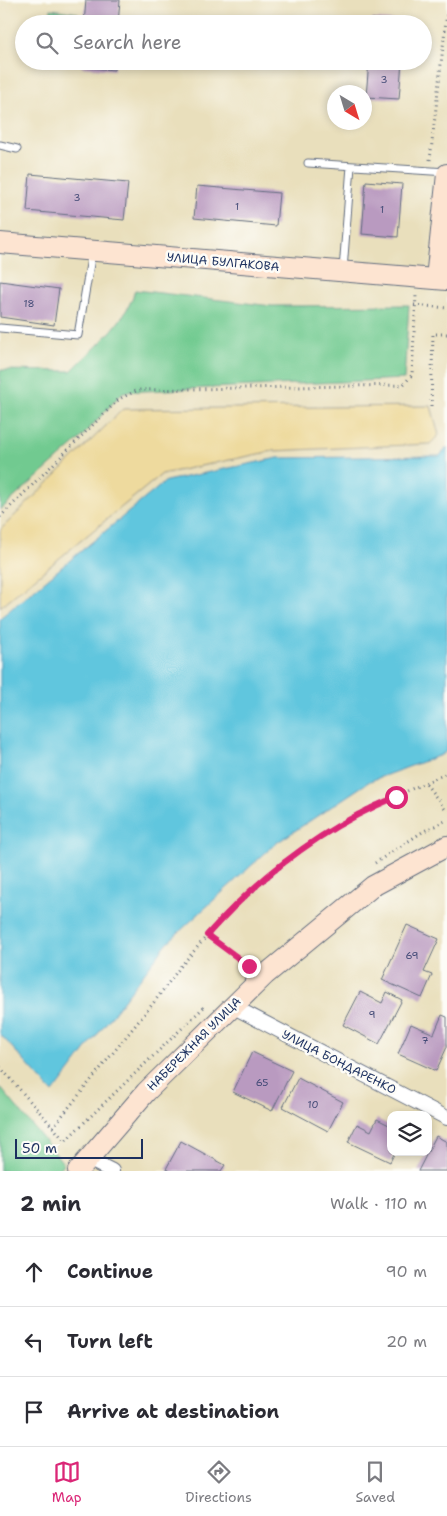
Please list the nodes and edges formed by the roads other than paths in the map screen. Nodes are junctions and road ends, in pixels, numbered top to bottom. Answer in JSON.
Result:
{"nodes":[{"id":1,"x":0,"y":145,"type":"edge"},
{"id":2,"x":17,"y":150,"type":"dead end"},
{"id":3,"x":308,"y":163,"type":"dead end"},
{"id":4,"x":351,"y":166,"type":"junction"},
{"id":5,"x":441,"y":172,"type":"edge"},
{"id":6,"x":0,"y":243,"type":"edge"},
{"id":7,"x":92,"y":252,"type":"junction"},
{"id":8,"x":343,"y":272,"type":"junction"},
{"id":9,"x":433,"y":279,"type":"edge"},
{"id":10,"x":0,"y":328,"type":"edge"},
{"id":11,"x":447,"y":846,"type":"edge"},
{"id":12,"x":232,"y":1006,"type":"junction"},
{"id":13,"x":447,"y":1118,"type":"edge"},
{"id":14,"x":83,"y":1165,"type":"edge"},
{"id":15,"x":112,"y":1171,"type":"edge"}],
"edges":[{"from":1,"to":2,"type":"lane"},
{"from":3,"to":4,"type":"lane"},
{"from":4,"to":5,"type":"lane"},
{"from":4,"to":8,"type":"lane"},
{"from":5,"to":9,"type":"street"},
{"from":6,"to":7,"type":"street","name":"УЛИЦА БУЛГАКОВА"},
{"from":7,"to":8,"type":"street","name":"УЛИЦА БУЛГАКОВА"},
{"from":7,"to":10,"type":"lane"},
{"from":8,"to":9,"type":"street","name":"УЛИЦА БУЛГАКОВА"},
{"from":11,"to":12,"type":"street","name":"НАБЕРЕЖНАЯ УЛИЦА"},
{"from":12,"to":13,"type":"street","name":"УЛИЦА БОНДАРЕНКО"},
{"from":12,"to":14,"type":"street","name":"НАБЕРЕЖНАЯ УЛИЦА"},
{"from":14,"to":15,"type":"street"}]}
